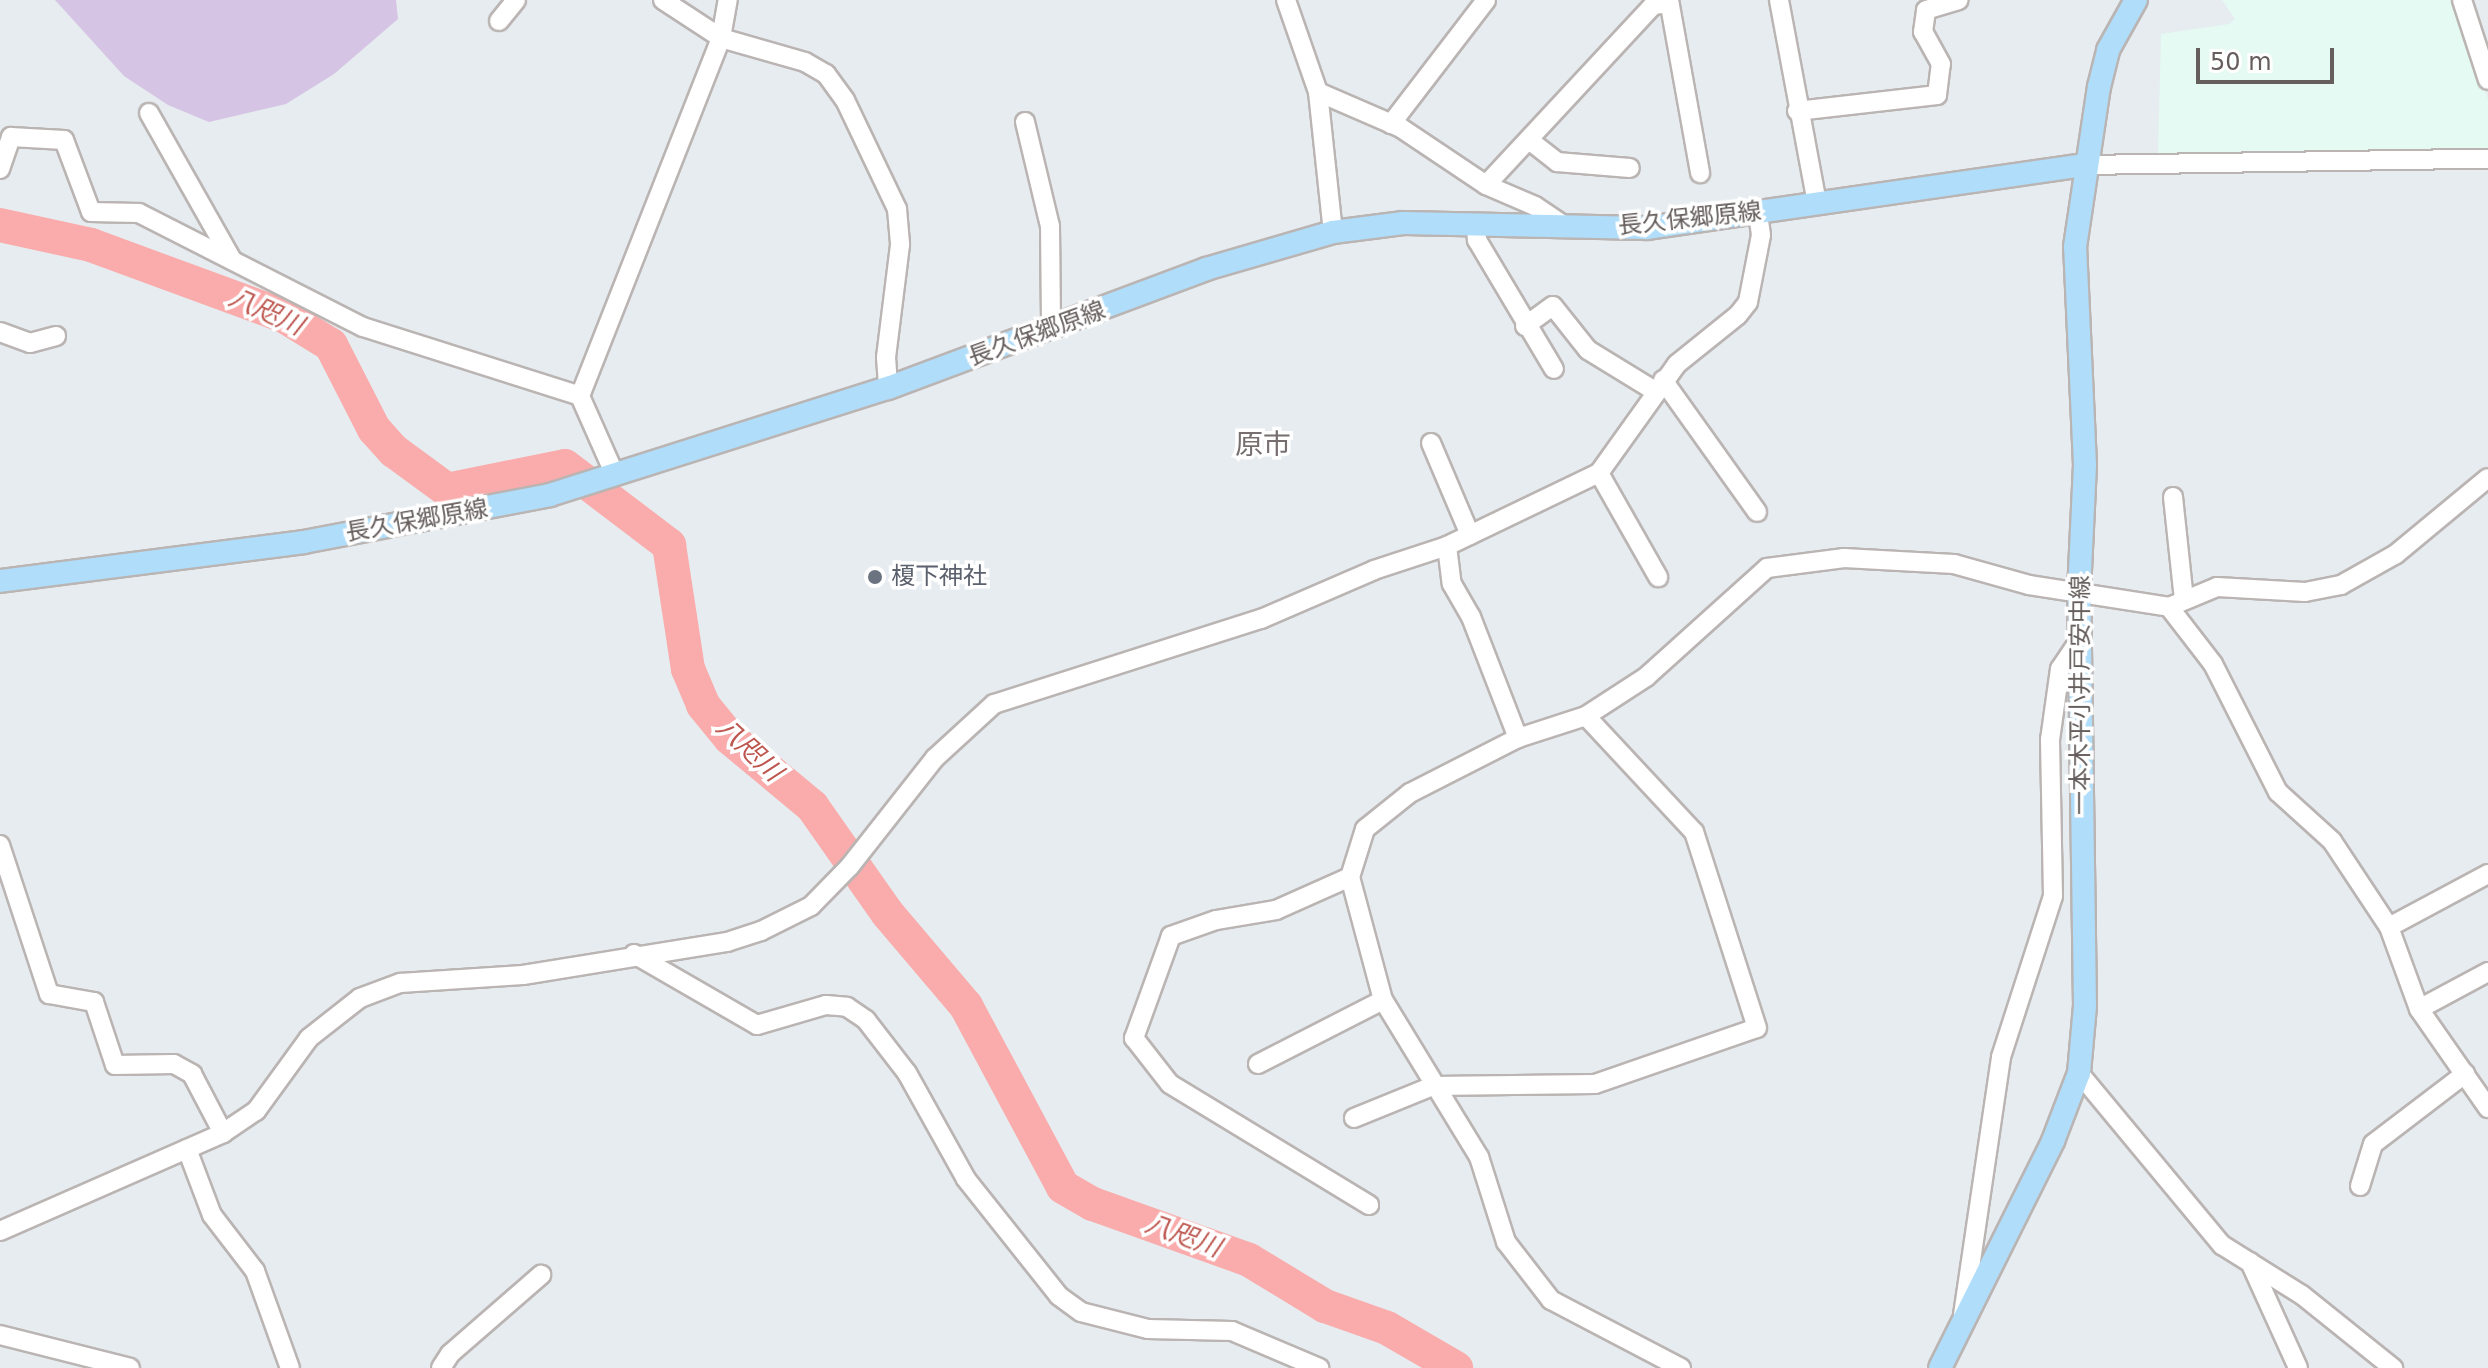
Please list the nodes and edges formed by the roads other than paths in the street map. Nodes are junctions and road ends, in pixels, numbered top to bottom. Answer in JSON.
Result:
{"nodes":[{"id":1,"x":516,"y":0,"type":"edge"},
{"id":2,"x":663,"y":0,"type":"edge"},
{"id":3,"x":728,"y":0,"type":"edge"},
{"id":4,"x":1286,"y":0,"type":"edge"},
{"id":5,"x":1486,"y":0,"type":"edge"},
{"id":6,"x":1779,"y":0,"type":"edge"},
{"id":7,"x":1958,"y":0,"type":"edge"},
{"id":8,"x":2136,"y":0,"type":"edge"},
{"id":9,"x":2462,"y":0,"type":"edge"},
{"id":10,"x":1669,"y":2,"type":"edge"},
{"id":11,"x":499,"y":21,"type":"dead end"},
{"id":12,"x":721,"y":38,"type":"junction"},
{"id":13,"x":2488,"y":80,"type":"edge"},
{"id":14,"x":1318,"y":92,"type":"junction"},
{"id":15,"x":1797,"y":111,"type":"junction"},
{"id":16,"x":149,"y":113,"type":"dead end"},
{"id":17,"x":1025,"y":122,"type":"dead end"},
{"id":18,"x":1391,"y":124,"type":"junction"},
{"id":19,"x":1529,"y":140,"type":"junction"},
{"id":20,"x":2488,"y":159,"type":"edge"},
{"id":21,"x":2084,"y":165,"type":"junction"},
{"id":22,"x":1630,"y":168,"type":"dead end"},
{"id":23,"x":0,"y":169,"type":"edge"},
{"id":24,"x":1700,"y":173,"type":"dead end"},
{"id":25,"x":1486,"y":185,"type":"junction"},
{"id":26,"x":1817,"y":203,"type":"junction"},
{"id":27,"x":1758,"y":214,"type":"junction"},
{"id":28,"x":1476,"y":223,"type":"junction"},
{"id":29,"x":1563,"y":225,"type":"junction"},
{"id":30,"x":1333,"y":232,"type":"junction"},
{"id":31,"x":232,"y":260,"type":"junction"},
{"id":32,"x":1525,"y":326,"type":"junction"},
{"id":33,"x":1051,"y":329,"type":"junction"},
{"id":34,"x":0,"y":332,"type":"edge"},
{"id":35,"x":56,"y":336,"type":"dead end"},
{"id":36,"x":1554,"y":369,"type":"dead end"},
{"id":37,"x":1659,"y":385,"type":"junction"},
{"id":38,"x":888,"y":388,"type":"junction"},
{"id":39,"x":580,"y":396,"type":"junction"},
{"id":40,"x":1431,"y":443,"type":"dead end"},
{"id":41,"x":1599,"y":473,"type":"junction"},
{"id":42,"x":615,"y":475,"type":"junction"},
{"id":43,"x":2488,"y":478,"type":"edge"},
{"id":44,"x":2173,"y":497,"type":"dead end"},
{"id":45,"x":1757,"y":512,"type":"dead end"},
{"id":46,"x":1470,"y":535,"type":"junction"},
{"id":47,"x":1447,"y":546,"type":"junction"},
{"id":48,"x":1658,"y":577,"type":"dead end"},
{"id":49,"x":0,"y":581,"type":"edge"},
{"id":50,"x":2079,"y":592,"type":"junction"},
{"id":51,"x":2177,"y":603,"type":"junction"},
{"id":52,"x":2079,"y":641,"type":"junction"},
{"id":53,"x":1586,"y":716,"type":"junction"},
{"id":54,"x":1518,"y":738,"type":"junction"},
{"id":55,"x":0,"y":845,"type":"edge"},
{"id":56,"x":2488,"y":874,"type":"edge"},
{"id":57,"x":1350,"y":877,"type":"junction"},
{"id":58,"x":2389,"y":927,"type":"junction"},
{"id":59,"x":634,"y":954,"type":"junction"},
{"id":60,"x":2488,"y":972,"type":"edge"},
{"id":61,"x":1383,"y":1000,"type":"junction"},
{"id":62,"x":2419,"y":1009,"type":"junction"},
{"id":63,"x":1258,"y":1064,"type":"dead end"},
{"id":64,"x":2079,"y":1073,"type":"junction"},
{"id":65,"x":2465,"y":1074,"type":"junction"},
{"id":66,"x":1433,"y":1086,"type":"junction"},
{"id":67,"x":2488,"y":1108,"type":"edge"},
{"id":68,"x":1354,"y":1118,"type":"dead end"},
{"id":69,"x":223,"y":1133,"type":"junction"},
{"id":70,"x":187,"y":1149,"type":"junction"},
{"id":71,"x":2360,"y":1186,"type":"dead end"},
{"id":72,"x":1369,"y":1205,"type":"dead end"},
{"id":73,"x":0,"y":1231,"type":"edge"},
{"id":74,"x":2250,"y":1262,"type":"junction"},
{"id":75,"x":541,"y":1275,"type":"dead end"},
{"id":76,"x":1961,"y":1334,"type":"junction"},
{"id":77,"x":0,"y":1335,"type":"edge"},
{"id":78,"x":130,"y":1368,"type":"edge"},
{"id":79,"x":290,"y":1368,"type":"edge"},
{"id":80,"x":441,"y":1368,"type":"edge"},
{"id":81,"x":1319,"y":1368,"type":"edge"},
{"id":82,"x":1681,"y":1368,"type":"edge"},
{"id":83,"x":1940,"y":1368,"type":"edge"},
{"id":84,"x":2298,"y":1368,"type":"edge"},
{"id":85,"x":2393,"y":1368,"type":"edge"}],
"edges":[{"from":1,"to":11,"type":"street"},
{"from":2,"to":12,"type":"street"},
{"from":3,"to":12,"type":"street"},
{"from":4,"to":14,"type":"street"},
{"from":5,"to":18,"type":"street"},
{"from":6,"to":15,"type":"street"},
{"from":7,"to":15,"type":"street"},
{"from":8,"to":21,"type":"main road","name":"一本木平小井戸安中線"},
{"from":9,"to":13,"type":"street"},
{"from":10,"to":19,"type":"street"},
{"from":10,"to":24,"type":"street"},
{"from":12,"to":38,"type":"street"},
{"from":12,"to":39,"type":"street"},
{"from":14,"to":18,"type":"street"},
{"from":14,"to":30,"type":"street"},
{"from":15,"to":26,"type":"street"},
{"from":16,"to":31,"type":"street"},
{"from":17,"to":33,"type":"street"},
{"from":18,"to":25,"type":"street"},
{"from":19,"to":22,"type":"street"},
{"from":19,"to":25,"type":"street"},
{"from":20,"to":21,"type":"street"},
{"from":21,"to":26,"type":"main road","name":"長久保郷原線"},
{"from":21,"to":50,"type":"main road","name":"一本木平小井戸安中線"},
{"from":23,"to":31,"type":"street"},
{"from":25,"to":29,"type":"street"},
{"from":26,"to":27,"type":"main road","name":"長久保郷原線"},
{"from":27,"to":29,"type":"main road","name":"長久保郷原線"},
{"from":27,"to":37,"type":"street"},
{"from":28,"to":29,"type":"main road","name":"長久保郷原線"},
{"from":28,"to":30,"type":"main road","name":"長久保郷原線"},
{"from":28,"to":32,"type":"street"},
{"from":30,"to":33,"type":"main road","name":"長久保郷原線"},
{"from":31,"to":39,"type":"street"},
{"from":32,"to":36,"type":"street"},
{"from":32,"to":37,"type":"street"},
{"from":33,"to":38,"type":"main road","name":"長久保郷原線"},
{"from":34,"to":35,"type":"street"},
{"from":37,"to":41,"type":"street"},
{"from":37,"to":45,"type":"street"},
{"from":38,"to":42,"type":"main road","name":"長久保郷原線"},
{"from":39,"to":42,"type":"street"},
{"from":40,"to":46,"type":"street"},
{"from":41,"to":46,"type":"street"},
{"from":41,"to":48,"type":"street"},
{"from":42,"to":49,"type":"main road","name":"長久保郷原線"},
{"from":43,"to":51,"type":"street"},
{"from":44,"to":51,"type":"street"},
{"from":46,"to":47,"type":"street"},
{"from":47,"to":54,"type":"street"},
{"from":47,"to":59,"type":"street"},
{"from":50,"to":51,"type":"street"},
{"from":50,"to":52,"type":"main road","name":"一本木平小井戸安中線"},
{"from":50,"to":53,"type":"street"},
{"from":51,"to":58,"type":"street"},
{"from":52,"to":64,"type":"main road","name":"一本木平小井戸安中線"},
{"from":52,"to":76,"type":"street"},
{"from":53,"to":54,"type":"street"},
{"from":53,"to":66,"type":"street"},
{"from":54,"to":57,"type":"street"},
{"from":55,"to":69,"type":"street"},
{"from":56,"to":58,"type":"street"},
{"from":57,"to":61,"type":"street"},
{"from":57,"to":72,"type":"street"},
{"from":58,"to":62,"type":"street"},
{"from":59,"to":69,"type":"street"},
{"from":59,"to":81,"type":"street"},
{"from":60,"to":62,"type":"street"},
{"from":61,"to":63,"type":"street"},
{"from":61,"to":66,"type":"street"},
{"from":62,"to":65,"type":"street"},
{"from":64,"to":74,"type":"street"},
{"from":64,"to":76,"type":"main road","name":"一本木平小井戸安中線"},
{"from":65,"to":67,"type":"street"},
{"from":65,"to":71,"type":"street"},
{"from":66,"to":68,"type":"street"},
{"from":66,"to":82,"type":"street"},
{"from":69,"to":70,"type":"street"},
{"from":70,"to":73,"type":"street"},
{"from":70,"to":79,"type":"street"},
{"from":74,"to":84,"type":"street"},
{"from":74,"to":85,"type":"street"},
{"from":75,"to":80,"type":"street"},
{"from":76,"to":83,"type":"main road","name":"一本木平小井戸安中線"},
{"from":77,"to":78,"type":"street"}]}
